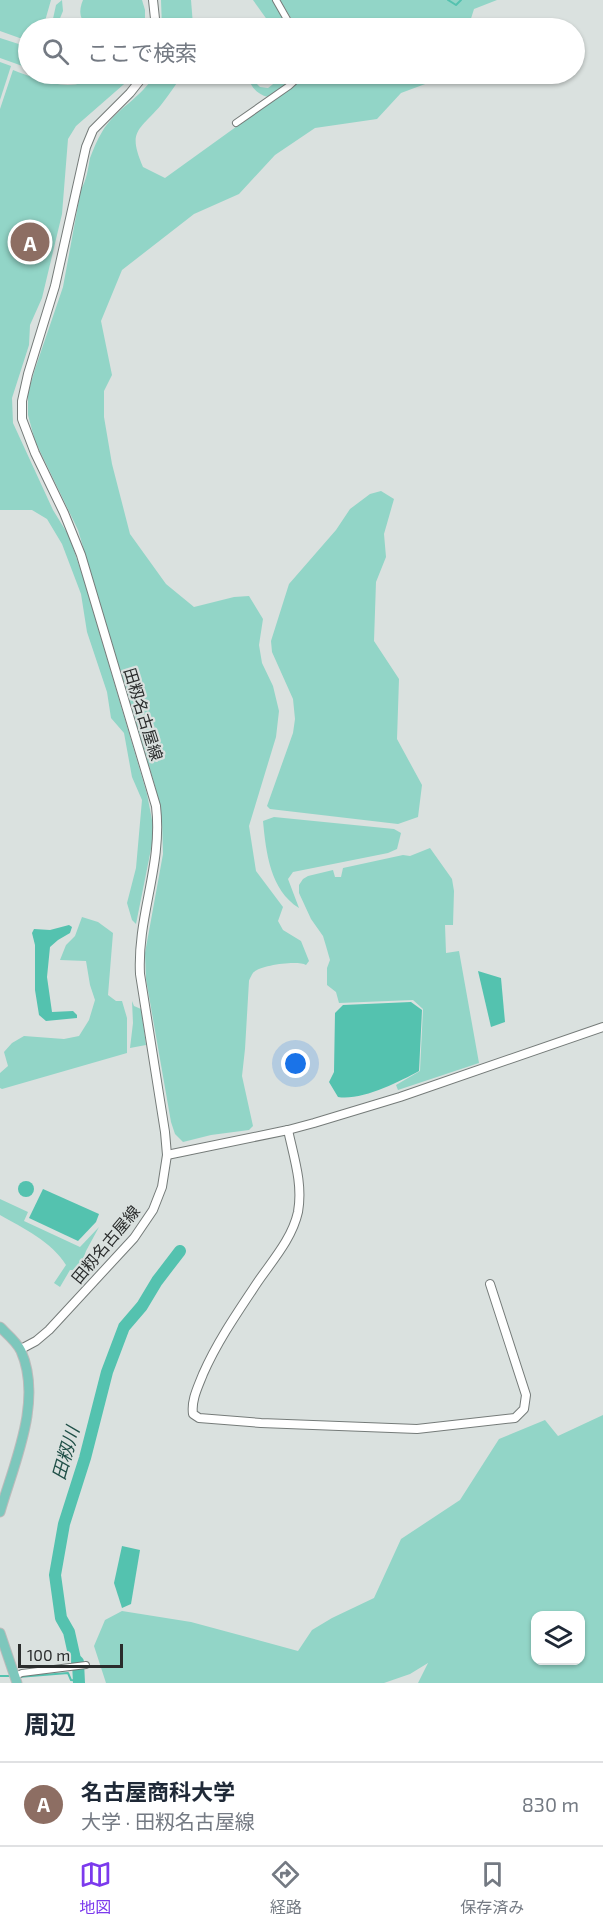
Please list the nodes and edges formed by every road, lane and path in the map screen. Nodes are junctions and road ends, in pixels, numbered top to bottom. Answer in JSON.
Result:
{"nodes":[{"id":1,"x":153,"y":0,"type":"edge"},
{"id":2,"x":276,"y":0,"type":"edge"},
{"id":3,"x":155,"y":18,"type":"edge"},
{"id":4,"x":286,"y":18,"type":"edge"},
{"id":5,"x":137,"y":84,"type":"edge"},
{"id":6,"x":291,"y":84,"type":"edge"},
{"id":7,"x":236,"y":123,"type":"dead end"},
{"id":8,"x":603,"y":1027,"type":"edge"},
{"id":9,"x":288,"y":1130,"type":"junction"},
{"id":10,"x":167,"y":1155,"type":"junction"},
{"id":11,"x":490,"y":1284,"type":"dead end"},
{"id":12,"x":0,"y":1327,"type":"edge"},
{"id":13,"x":21,"y":1349,"type":"junction"},
{"id":14,"x":0,"y":1512,"type":"edge"},
{"id":15,"x":0,"y":1633,"type":"edge"},
{"id":16,"x":83,"y":1665,"type":"dead end"},
{"id":17,"x":16,"y":1680,"type":"edge"}],
"edges":[{"from":1,"to":3,"type":"main road"},
{"from":2,"to":4,"type":"street"},
{"from":5,"to":10,"type":"main road","name":"田籾名古屋線"},
{"from":6,"to":7,"type":"street"},
{"from":8,"to":9,"type":"street"},
{"from":9,"to":10,"type":"street"},
{"from":9,"to":11,"type":"street"},
{"from":10,"to":13,"type":"main road","name":"田籾名古屋線"},
{"from":12,"to":13,"type":"main road"},
{"from":13,"to":14,"type":"main road"},
{"from":15,"to":17,"type":"main road"},
{"from":16,"to":17,"type":"street"}]}
